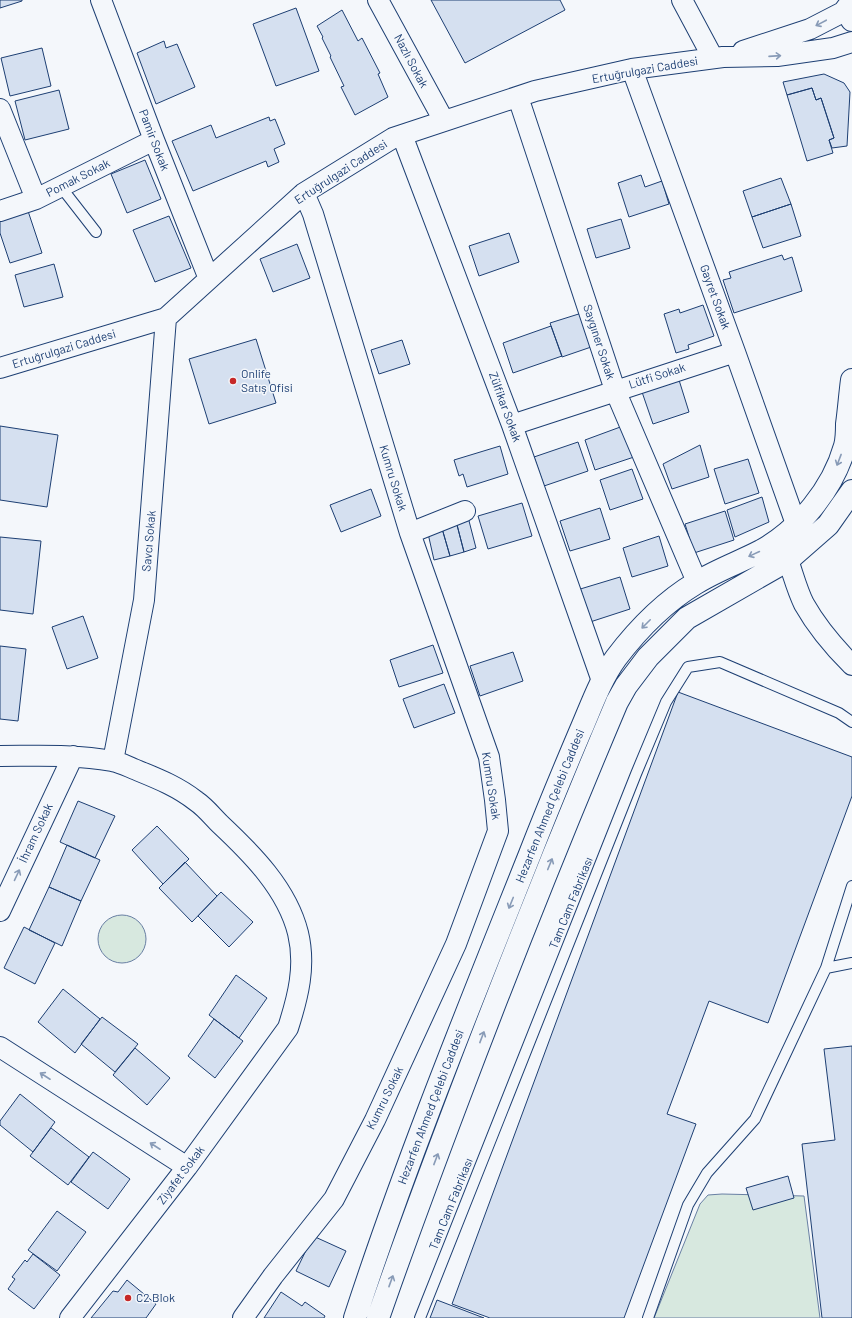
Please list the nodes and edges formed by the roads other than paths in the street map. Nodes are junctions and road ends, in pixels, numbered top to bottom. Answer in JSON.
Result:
{"nodes":[{"id":1,"x":101,"y":0,"type":"edge"},
{"id":2,"x":378,"y":0,"type":"edge"},
{"id":3,"x":682,"y":0,"type":"edge"},
{"id":4,"x":852,"y":0,"type":"edge"},
{"id":5,"x":852,"y":5,"type":"edge"},
{"id":6,"x":852,"y":20,"type":"edge"},
{"id":7,"x":852,"y":42,"type":"edge"},
{"id":8,"x":718,"y":58,"type":"junction"},
{"id":9,"x":632,"y":69,"type":"junction"},
{"id":10,"x":518,"y":97,"type":"junction"},
{"id":11,"x":0,"y":109,"type":"edge"},
{"id":12,"x":444,"y":121,"type":"junction"},
{"id":13,"x":402,"y":135,"type":"junction"},
{"id":14,"x":154,"y":140,"type":"junction"},
{"id":15,"x":61,"y":187,"type":"junction"},
{"id":16,"x":304,"y":193,"type":"junction"},
{"id":17,"x":36,"y":199,"type":"junction"},
{"id":18,"x":0,"y":211,"type":"edge"},
{"id":19,"x":96,"y":232,"type":"dead end"},
{"id":20,"x":210,"y":279,"type":"junction"},
{"id":21,"x":166,"y":318,"type":"junction"},
{"id":22,"x":735,"y":352,"type":"junction"},
{"id":23,"x":0,"y":368,"type":"edge"},
{"id":24,"x":615,"y":390,"type":"junction"},
{"id":25,"x":851,"y":393,"type":"edge"},
{"id":26,"x":512,"y":425,"type":"junction"},
{"id":27,"x":852,"y":491,"type":"edge"},
{"id":28,"x":465,"y":511,"type":"dead end"},
{"id":29,"x":796,"y":524,"type":"junction"},
{"id":30,"x":410,"y":533,"type":"junction"},
{"id":31,"x":788,"y":560,"type":"junction"},
{"id":32,"x":697,"y":582,"type":"junction"},
{"id":33,"x":706,"y":606,"type":"junction"},
{"id":34,"x":852,"y":665,"type":"edge"},
{"id":35,"x":602,"y":681,"type":"junction"},
{"id":36,"x":617,"y":702,"type":"junction"},
{"id":37,"x":852,"y":722,"type":"edge"},
{"id":38,"x":0,"y":756,"type":"edge"},
{"id":39,"x":73,"y":756,"type":"junction"},
{"id":40,"x":113,"y":761,"type":"junction"},
{"id":41,"x":852,"y":886,"type":"edge"},
{"id":42,"x":0,"y":911,"type":"edge"},
{"id":43,"x":852,"y":963,"type":"edge"},
{"id":44,"x":826,"y":968,"type":"junction"},
{"id":45,"x":0,"y":1047,"type":"edge"},
{"id":46,"x":188,"y":1168,"type":"junction"},
{"id":47,"x":70,"y":1318,"type":"edge"},
{"id":48,"x":243,"y":1318,"type":"edge"},
{"id":49,"x":355,"y":1318,"type":"edge"},
{"id":50,"x":378,"y":1318,"type":"edge"},
{"id":51,"x":420,"y":1318,"type":"edge"},
{"id":52,"x":648,"y":1318,"type":"edge"}],
"edges":[{"from":1,"to":14,"type":"street","name":"Pamir Sokak"},
{"from":2,"to":12,"type":"street","name":"Nazlı Sokak"},
{"from":3,"to":8,"type":"street"},
{"from":4,"to":8,"type":"street","name":"Ertuğrulgazi Caddesi","one_way":true},
{"from":5,"to":6,"type":"street"},
{"from":8,"to":7,"type":"street","name":"Ertuğrulgazi Caddesi","one_way":true},
{"from":8,"to":9,"type":"street","name":"Ertuğrulgazi Caddesi"},
{"from":9,"to":10,"type":"street","name":"Ertuğrulgazi Caddesi"},
{"from":9,"to":22,"type":"street","name":"Gayret Sokak"},
{"from":10,"to":12,"type":"street","name":"Ertuğrulgazi Caddesi"},
{"from":10,"to":24,"type":"street","name":"Saygıner Sokak"},
{"from":11,"to":17,"type":"street"},
{"from":12,"to":13,"type":"street","name":"Ertuğrulgazi Caddesi"},
{"from":13,"to":16,"type":"street","name":"Ertuğrulgazi Caddesi"},
{"from":13,"to":26,"type":"street","name":"Zülfikar Sokak"},
{"from":14,"to":15,"type":"street","name":"Pomak Sokak"},
{"from":14,"to":20,"type":"street","name":"Pamir Sokak"},
{"from":15,"to":17,"type":"street","name":"Pomak Sokak"},
{"from":15,"to":19,"type":"lane"},
{"from":16,"to":20,"type":"street","name":"Ertuğrulgazi Caddesi"},
{"from":16,"to":30,"type":"street","name":"Kumru Sokak"},
{"from":17,"to":18,"type":"street","name":"Pomak Sokak"},
{"from":20,"to":21,"type":"street","name":"Ertuğrulgazi Caddesi"},
{"from":21,"to":23,"type":"street","name":"Ertuğrulgazi Caddesi"},
{"from":21,"to":40,"type":"street","name":"Savcı Sokak"},
{"from":22,"to":24,"type":"street","name":"Lütfi Sokak"},
{"from":22,"to":29,"type":"street","name":"Gayret Sokak"},
{"from":24,"to":26,"type":"street","name":"Lütfi Sokak"},
{"from":24,"to":32,"type":"street","name":"Saygıner Sokak"},
{"from":25,"to":29,"type":"street","name":"Hezarfen Ahmed Çelebi Caddesi","one_way":true},
{"from":26,"to":35,"type":"street","name":"Zülfikar Sokak"},
{"from":27,"to":31,"type":"street","name":"Hezarfen Ahmed Çelebi Caddesi"},
{"from":28,"to":30,"type":"street"},
{"from":29,"to":31,"type":"street"},
{"from":29,"to":32,"type":"street","name":"Hezarfen Ahmed Çelebi Caddesi","one_way":true},
{"from":30,"to":48,"type":"street","name":"Kumru Sokak"},
{"from":31,"to":33,"type":"street","name":"Hezarfen Ahmed Çelebi Caddesi"},
{"from":31,"to":34,"type":"street"},
{"from":32,"to":33,"type":"street"},
{"from":32,"to":35,"type":"street","name":"Hezarfen Ahmed Çelebi Caddesi","one_way":true},
{"from":33,"to":36,"type":"street","name":"Hezarfen Ahmed Çelebi Caddesi"},
{"from":35,"to":36,"type":"street"},
{"from":35,"to":49,"type":"street","name":"Hezarfen Ahmed Çelebi Caddesi","one_way":true},
{"from":50,"to":36,"type":"street","name":"Hezarfen Ahmed Çelebi Caddesi","one_way":true},
{"from":37,"to":51,"type":"lane","name":"Tam Cam Fabrikası"},
{"from":38,"to":39,"type":"street","name":"Ziyafet Sokak"},
{"from":39,"to":40,"type":"street","name":"Ziyafet Sokak"},
{"from":42,"to":39,"type":"street","name":"İhram Sokak","one_way":true},
{"from":40,"to":46,"type":"street","name":"Ziyafet Sokak"},
{"from":41,"to":44,"type":"lane"},
{"from":43,"to":44,"type":"lane"},
{"from":44,"to":52,"type":"lane"},
{"from":46,"to":45,"type":"street","one_way":true},
{"from":46,"to":47,"type":"street","name":"Ziyafet Sokak"}]}
